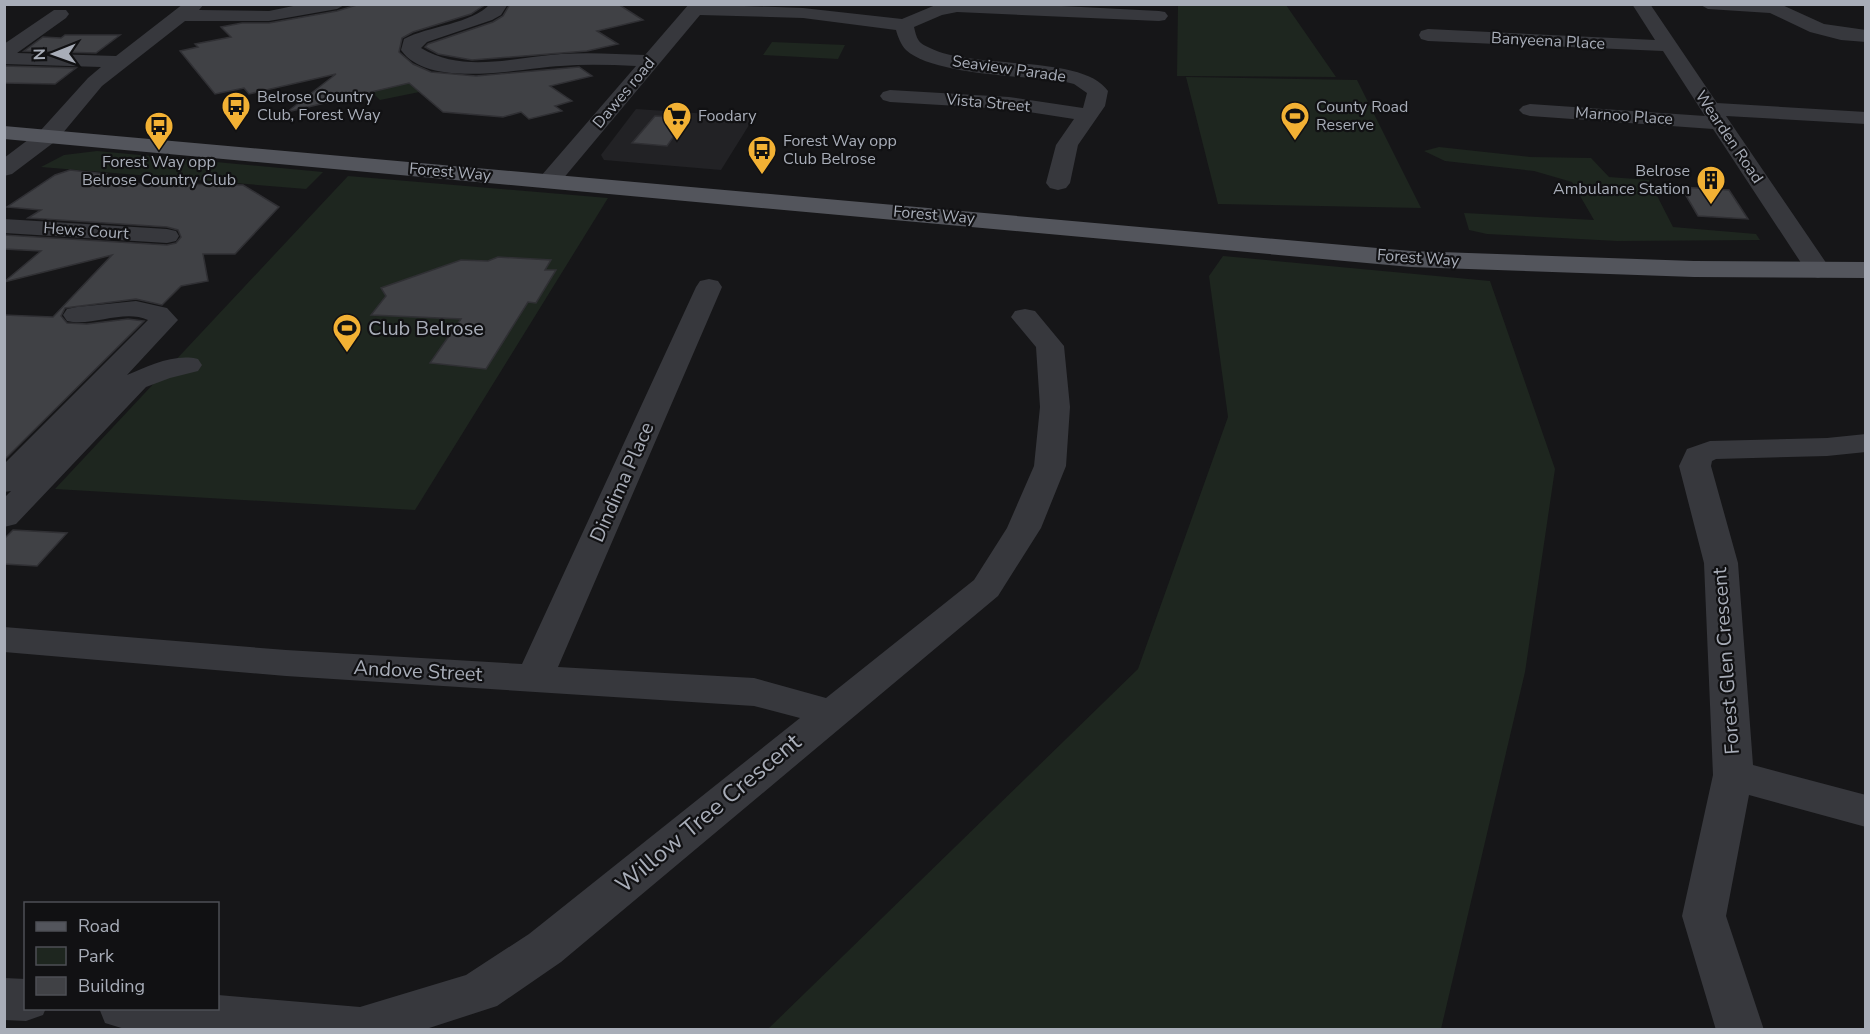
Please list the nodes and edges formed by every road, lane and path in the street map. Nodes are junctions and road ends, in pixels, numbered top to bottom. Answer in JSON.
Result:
{"nodes":[{"id":1,"x":337,"y":4,"type":"edge"},
{"id":2,"x":499,"y":4,"type":"edge"},
{"id":3,"x":1641,"y":4,"type":"edge"},
{"id":4,"x":1708,"y":4,"type":"edge"},
{"id":5,"x":697,"y":7,"type":"edge"},
{"id":6,"x":189,"y":10,"type":"edge"},
{"id":7,"x":60,"y":14,"type":"dead end"},
{"id":8,"x":1128,"y":15,"type":"junction"},
{"id":9,"x":1159,"y":16,"type":"dead end"},
{"id":10,"x":904,"y":25,"type":"junction"},
{"id":11,"x":1124,"y":35,"type":"dead end"},
{"id":12,"x":1428,"y":35,"type":"dead end"},
{"id":13,"x":1866,"y":36,"type":"edge"},
{"id":14,"x":1669,"y":46,"type":"junction"},
{"id":15,"x":4,"y":52,"type":"edge"},
{"id":16,"x":527,"y":52,"type":"dead end"},
{"id":17,"x":4,"y":58,"type":"edge"},
{"id":18,"x":566,"y":59,"type":"junction"},
{"id":19,"x":120,"y":62,"type":"junction"},
{"id":20,"x":651,"y":62,"type":"junction"},
{"id":21,"x":890,"y":96,"type":"dead end"},
{"id":22,"x":1530,"y":110,"type":"dead end"},
{"id":23,"x":1087,"y":115,"type":"junction"},
{"id":24,"x":1714,"y":116,"type":"junction"},
{"id":25,"x":4,"y":117,"type":"edge"},
{"id":26,"x":1866,"y":118,"type":"edge"},
{"id":27,"x":55,"y":128,"type":"junction"},
{"id":28,"x":4,"y":132,"type":"edge"},
{"id":29,"x":4,"y":169,"type":"edge"},
{"id":30,"x":555,"y":173,"type":"junction"},
{"id":31,"x":1058,"y":183,"type":"dead end"},
{"id":32,"x":4,"y":226,"type":"edge"},
{"id":33,"x":168,"y":236,"type":"dead end"},
{"id":34,"x":1866,"y":252,"type":"edge"},
{"id":35,"x":1811,"y":261,"type":"junction"},
{"id":36,"x":1866,"y":270,"type":"edge"},
{"id":37,"x":709,"y":287,"type":"dead end"},
{"id":38,"x":77,"y":315,"type":"dead end"},
{"id":39,"x":1025,"y":317,"type":"dead end"},
{"id":40,"x":188,"y":365,"type":"dead end"},
{"id":41,"x":1866,"y":443,"type":"edge"},
{"id":42,"x":4,"y":483,"type":"edge"},
{"id":43,"x":4,"y":517,"type":"edge"},
{"id":44,"x":4,"y":639,"type":"edge"},
{"id":45,"x":535,"y":677,"type":"junction"},
{"id":46,"x":830,"y":713,"type":"junction"},
{"id":47,"x":1734,"y":775,"type":"junction"},
{"id":48,"x":1866,"y":811,"type":"edge"},
{"id":49,"x":4,"y":999,"type":"edge"},
{"id":50,"x":24,"y":1000,"type":"edge"},
{"id":51,"x":145,"y":1010,"type":"edge"},
{"id":52,"x":1740,"y":1029,"type":"edge"}],
"edges":[{"from":1,"to":6,"type":"street"},
{"from":2,"to":18,"type":"street"},
{"from":3,"to":14,"type":"street","name":"Wearden Road"},
{"from":4,"to":13,"type":"street"},
{"from":5,"to":10,"type":"street"},
{"from":5,"to":20,"type":"street","name":"Dawes road"},
{"from":6,"to":19,"type":"street"},
{"from":7,"to":15,"type":"street"},
{"from":8,"to":9,"type":"street"},
{"from":8,"to":10,"type":"street"},
{"from":8,"to":11,"type":"street"},
{"from":10,"to":23,"type":"street","name":"Seaview Parade"},
{"from":12,"to":14,"type":"street","name":"Banyeena Place"},
{"from":14,"to":24,"type":"street","name":"Wearden Road"},
{"from":16,"to":18,"type":"street"},
{"from":17,"to":19,"type":"street"},
{"from":18,"to":20,"type":"street"},
{"from":19,"to":27,"type":"street"},
{"from":20,"to":30,"type":"street","name":"Dawes road"},
{"from":21,"to":23,"type":"street","name":"Vista Street"},
{"from":22,"to":24,"type":"street","name":"Marnoo Place"},
{"from":23,"to":31,"type":"street","name":"Seaview Parade"},
{"from":24,"to":26,"type":"street","name":"Marnoo Place"},
{"from":24,"to":35,"type":"street","name":"Wearden Road"},
{"from":25,"to":27,"type":"main road","name":"Forest Way"},
{"from":27,"to":28,"type":"main road","name":"Forest Way"},
{"from":27,"to":29,"type":"street"},
{"from":27,"to":30,"type":"main road","name":"Forest Way"},
{"from":30,"to":35,"type":"main road","name":"Forest Way"},
{"from":32,"to":33,"type":"street","name":"Hews Court"},
{"from":34,"to":35,"type":"main road","name":"Forest Way"},
{"from":35,"to":36,"type":"main road","name":"Forest Way"},
{"from":37,"to":45,"type":"street","name":"Dindima Place"},
{"from":38,"to":42,"type":"street"},
{"from":39,"to":46,"type":"street","name":"Willow Tree Crescent"},
{"from":40,"to":43,"type":"street"},
{"from":41,"to":47,"type":"street","name":"Forest Glen Crescent"},
{"from":44,"to":45,"type":"street","name":"Andove Street"},
{"from":45,"to":46,"type":"street","name":"Andove Street"},
{"from":46,"to":51,"type":"street","name":"Willow Tree Crescent"},
{"from":47,"to":48,"type":"street"},
{"from":47,"to":52,"type":"street","name":"Forest Glen Crescent"},
{"from":49,"to":50,"type":"street"}]}
